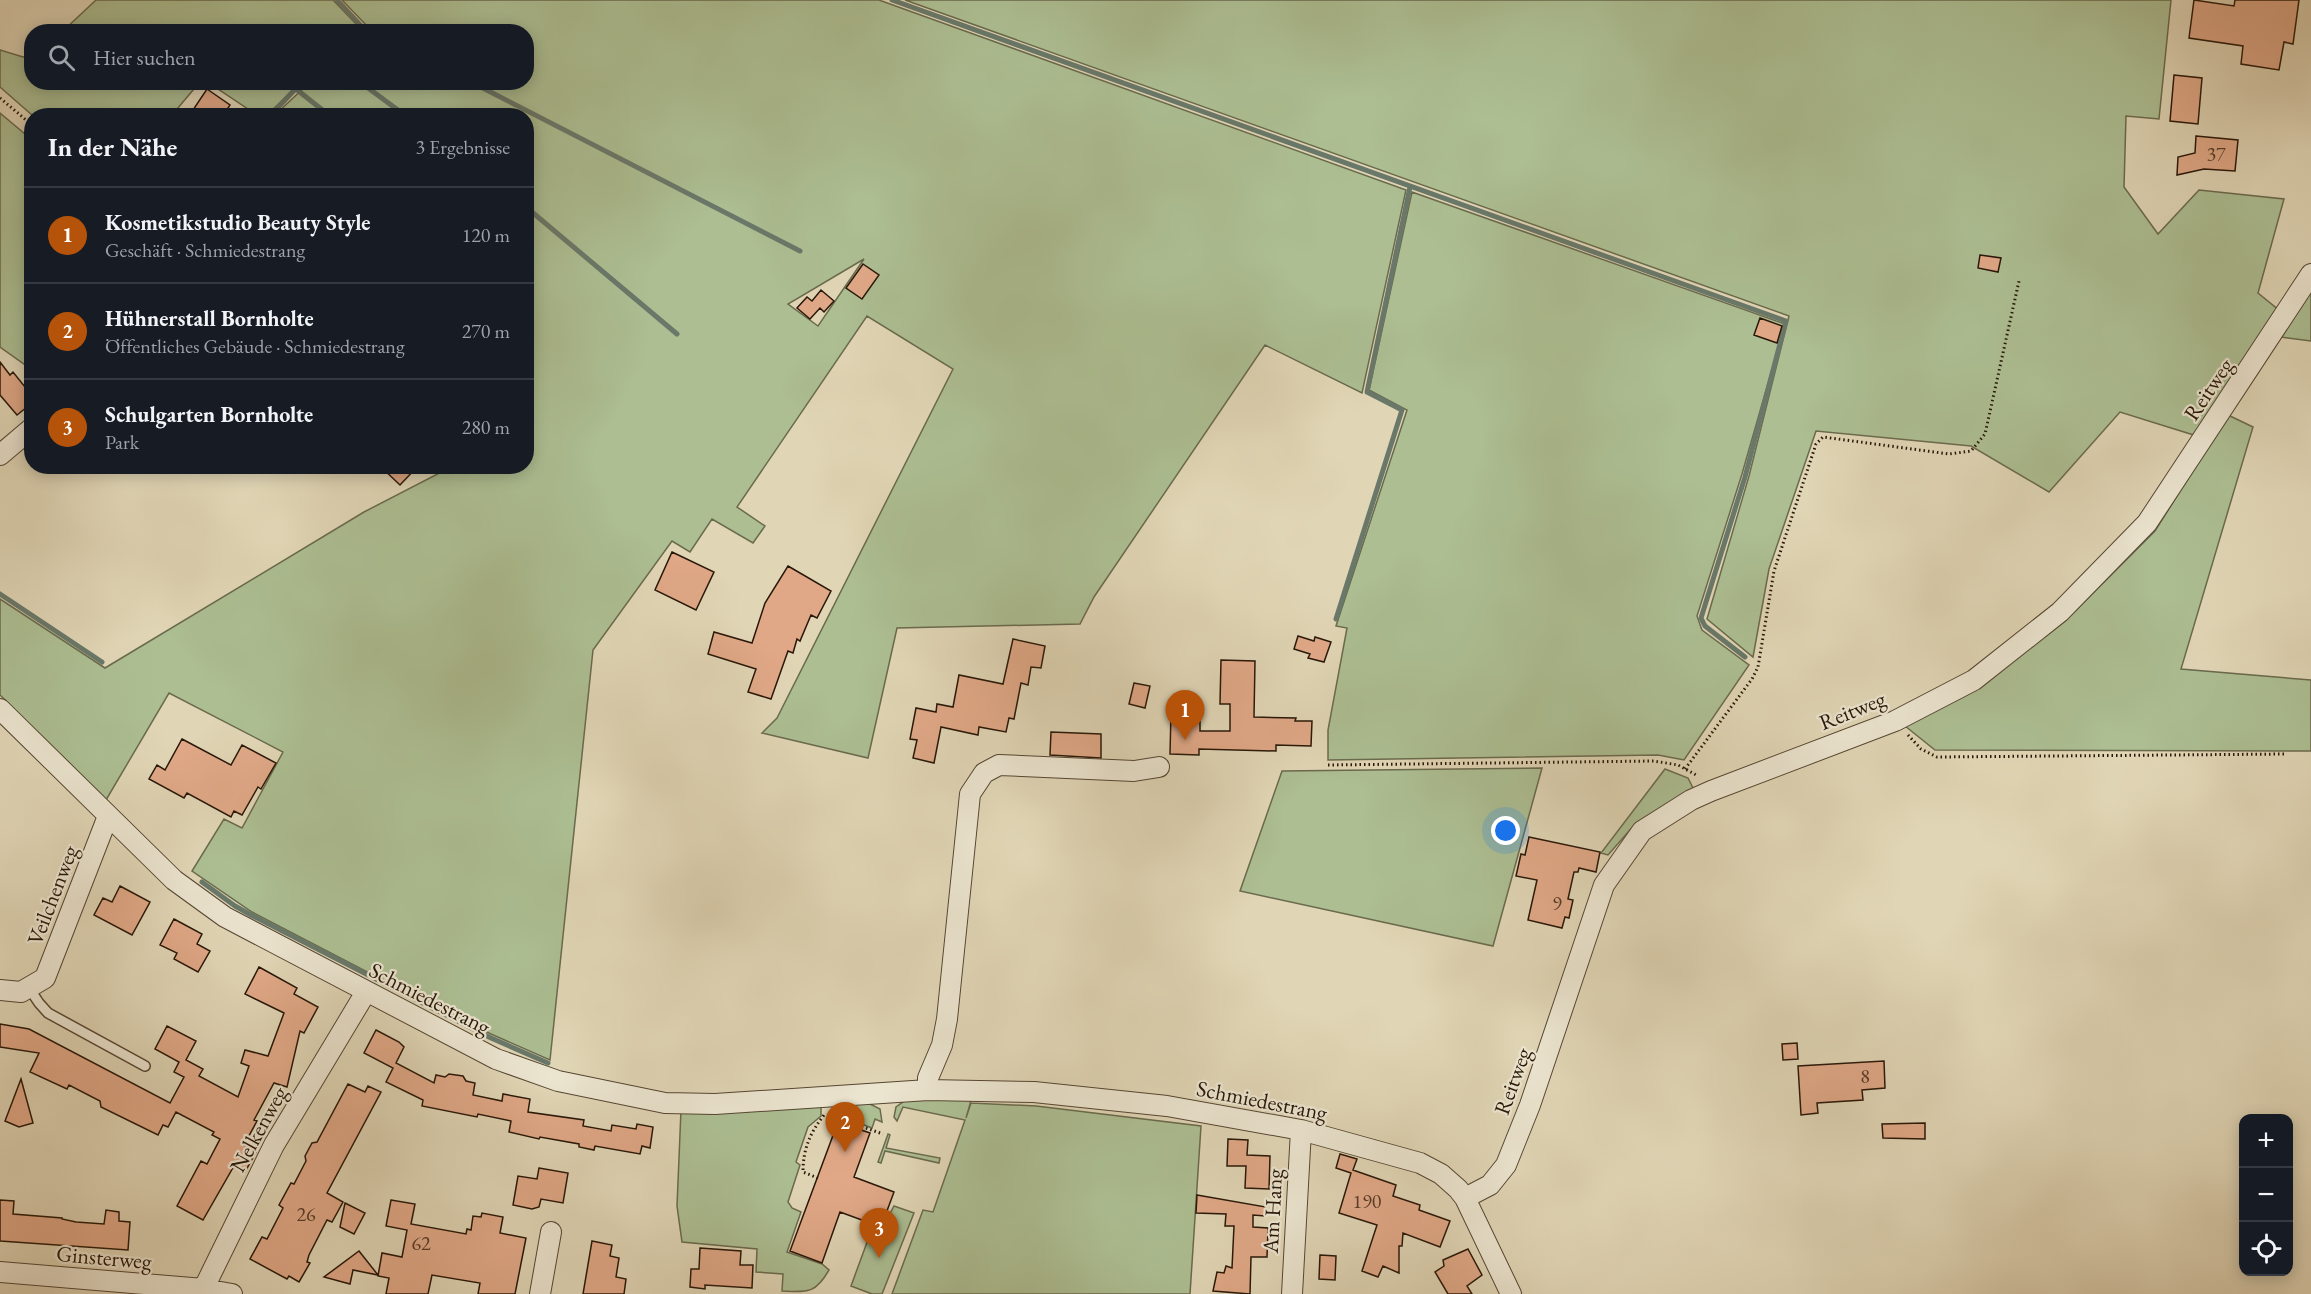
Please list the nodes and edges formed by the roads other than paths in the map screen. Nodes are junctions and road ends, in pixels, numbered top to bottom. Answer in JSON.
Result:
{"nodes":[{"id":1,"x":2311,"y":274,"type":"edge"},
{"id":2,"x":24,"y":435,"type":"edge"},
{"id":3,"x":0,"y":455,"type":"edge"},
{"id":4,"x":0,"y":709,"type":"edge"},
{"id":5,"x":1159,"y":767,"type":"dead end"},
{"id":6,"x":108,"y":816,"type":"junction"},
{"id":7,"x":29,"y":988,"type":"junction"},
{"id":8,"x":0,"y":990,"type":"edge"},
{"id":9,"x":366,"y":992,"type":"junction"},
{"id":10,"x":145,"y":1066,"type":"dead end"},
{"id":11,"x":928,"y":1090,"type":"junction"},
{"id":12,"x":1301,"y":1130,"type":"junction"},
{"id":13,"x":1465,"y":1198,"type":"junction"},
{"id":14,"x":551,"y":1232,"type":"dead end"},
{"id":15,"x":0,"y":1272,"type":"edge"},
{"id":16,"x":203,"y":1291,"type":"edge"},
{"id":17,"x":231,"y":1294,"type":"edge"},
{"id":18,"x":540,"y":1294,"type":"edge"},
{"id":19,"x":1292,"y":1294,"type":"edge"},
{"id":20,"x":1511,"y":1294,"type":"edge"}],
"edges":[{"from":1,"to":13,"type":"street","name":"Reitweg"},
{"from":2,"to":3,"type":"street"},
{"from":4,"to":6,"type":"street","name":"Schmiedestrang"},
{"from":5,"to":11,"type":"street"},
{"from":6,"to":7,"type":"street","name":"Veilchenweg"},
{"from":6,"to":9,"type":"street","name":"Schmiedestrang"},
{"from":7,"to":8,"type":"street"},
{"from":7,"to":10,"type":"lane"},
{"from":9,"to":11,"type":"street","name":"Schmiedestrang"},
{"from":9,"to":16,"type":"street","name":"Nelkenweg"},
{"from":11,"to":12,"type":"street","name":"Schmiedestrang"},
{"from":12,"to":13,"type":"street","name":"Schmiedestrang"},
{"from":12,"to":19,"type":"street","name":"Am Hang"},
{"from":13,"to":20,"type":"street","name":"Schmiedestrang"},
{"from":14,"to":18,"type":"street"},
{"from":15,"to":16,"type":"street","name":"Ginsterweg"},
{"from":16,"to":17,"type":"street","name":"Ginsterweg"}]}
